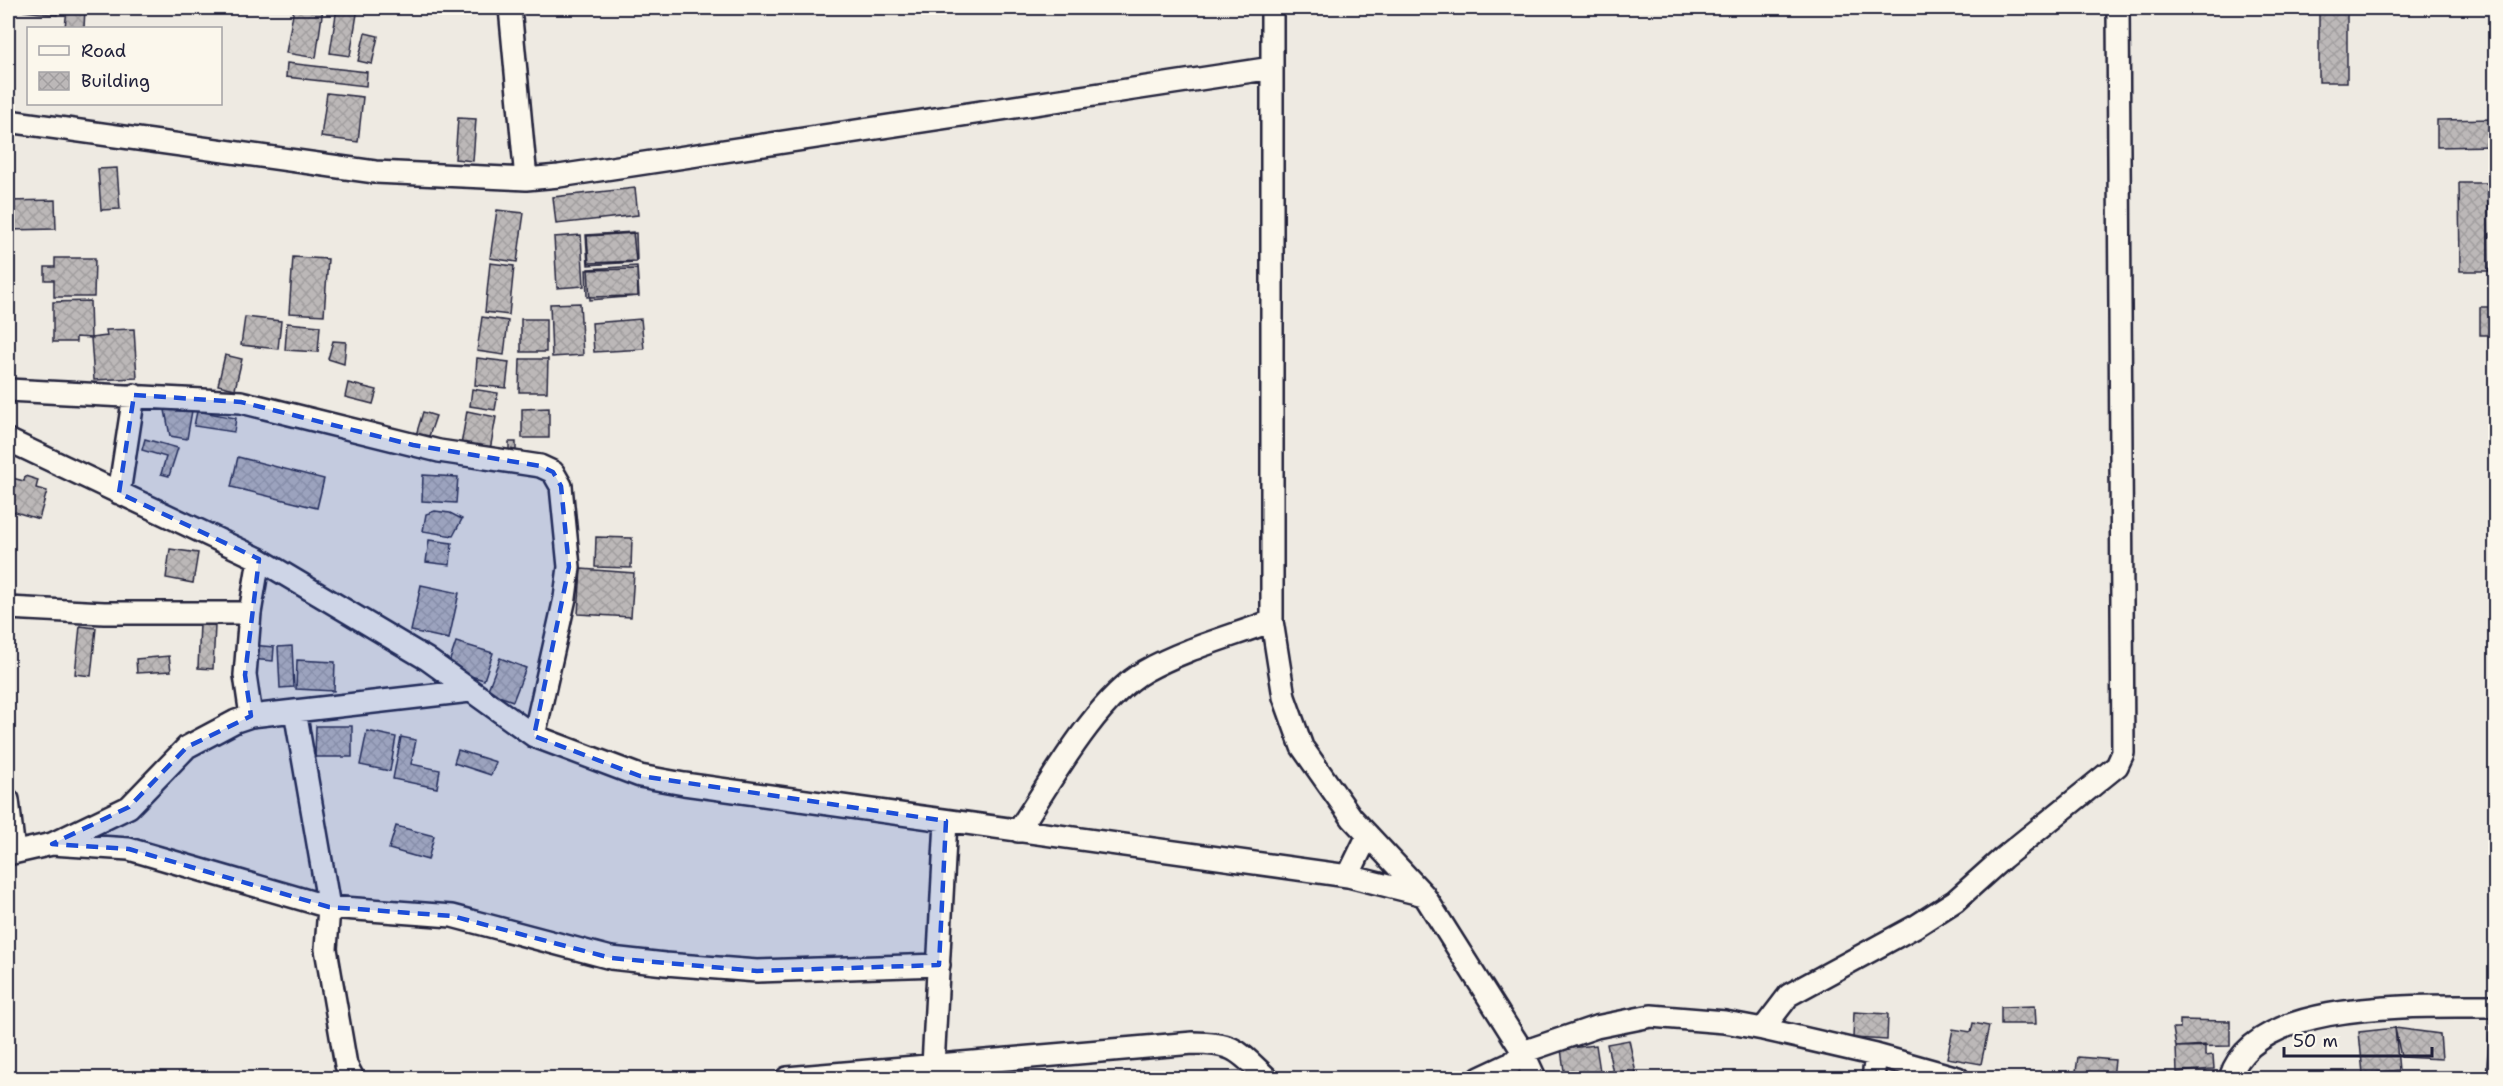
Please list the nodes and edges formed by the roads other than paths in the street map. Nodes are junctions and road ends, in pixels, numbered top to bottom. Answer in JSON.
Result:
{"nodes":[{"id":1,"x":510,"y":8,"type":"edge"},
{"id":2,"x":1272,"y":8,"type":"edge"},
{"id":3,"x":2118,"y":8,"type":"edge"},
{"id":4,"x":1272,"y":68,"type":"junction"},
{"id":5,"x":8,"y":121,"type":"edge"},
{"id":6,"x":526,"y":179,"type":"junction"},
{"id":7,"x":8,"y":390,"type":"edge"},
{"id":8,"x":134,"y":395,"type":"junction"},
{"id":9,"x":8,"y":440,"type":"edge"},
{"id":10,"x":119,"y":493,"type":"junction"},
{"id":11,"x":259,"y":559,"type":"junction"},
{"id":12,"x":8,"y":608,"type":"edge"},
{"id":13,"x":250,"y":613,"type":"junction"},
{"id":14,"x":1272,"y":621,"type":"junction"},
{"id":15,"x":470,"y":692,"type":"junction"},
{"id":16,"x":295,"y":711,"type":"junction"},
{"id":17,"x":251,"y":716,"type":"junction"},
{"id":18,"x":534,"y":736,"type":"junction"},
{"id":19,"x":8,"y":800,"type":"edge"},
{"id":20,"x":946,"y":820,"type":"junction"},
{"id":21,"x":1018,"y":831,"type":"junction"},
{"id":22,"x":1368,"y":835,"type":"junction"},
{"id":23,"x":52,"y":844,"type":"junction"},
{"id":24,"x":11,"y":853,"type":"edge"},
{"id":25,"x":1348,"y":876,"type":"junction"},
{"id":26,"x":1424,"y":895,"type":"junction"},
{"id":27,"x":329,"y":907,"type":"junction"},
{"id":28,"x":939,"y":965,"type":"junction"},
{"id":29,"x":2496,"y":1006,"type":"edge"},
{"id":30,"x":1763,"y":1029,"type":"junction"},
{"id":31,"x":1523,"y":1052,"type":"junction"},
{"id":32,"x":1876,"y":1055,"type":"junction"},
{"id":33,"x":933,"y":1066,"type":"junction"},
{"id":34,"x":352,"y":1078,"type":"edge"},
{"id":35,"x":787,"y":1078,"type":"edge"},
{"id":36,"x":1267,"y":1078,"type":"edge"},
{"id":37,"x":1480,"y":1078,"type":"edge"},
{"id":38,"x":1535,"y":1078,"type":"edge"},
{"id":39,"x":1872,"y":1078,"type":"edge"},
{"id":40,"x":1958,"y":1078,"type":"edge"},
{"id":41,"x":2230,"y":1078,"type":"edge"}],
"edges":[{"from":1,"to":6,"type":"street"},
{"from":2,"to":4,"type":"street"},
{"from":3,"to":30,"type":"street"},
{"from":4,"to":6,"type":"street"},
{"from":4,"to":14,"type":"street"},
{"from":5,"to":6,"type":"street"},
{"from":7,"to":8,"type":"street"},
{"from":8,"to":10,"type":"street"},
{"from":8,"to":18,"type":"street"},
{"from":9,"to":10,"type":"street"},
{"from":10,"to":11,"type":"street"},
{"from":11,"to":13,"type":"street"},
{"from":11,"to":15,"type":"street"},
{"from":12,"to":13,"type":"street"},
{"from":13,"to":17,"type":"street"},
{"from":14,"to":21,"type":"street"},
{"from":14,"to":22,"type":"street"},
{"from":15,"to":16,"type":"street"},
{"from":15,"to":18,"type":"street"},
{"from":16,"to":17,"type":"street"},
{"from":16,"to":27,"type":"street"},
{"from":17,"to":23,"type":"street"},
{"from":18,"to":20,"type":"street"},
{"from":19,"to":24,"type":"street"},
{"from":20,"to":21,"type":"street"},
{"from":20,"to":28,"type":"street"},
{"from":21,"to":25,"type":"street"},
{"from":22,"to":25,"type":"street"},
{"from":22,"to":26,"type":"street"},
{"from":23,"to":24,"type":"street"},
{"from":23,"to":27,"type":"street"},
{"from":25,"to":26,"type":"street"},
{"from":26,"to":31,"type":"street"},
{"from":27,"to":28,"type":"street"},
{"from":27,"to":34,"type":"street"},
{"from":28,"to":33,"type":"street"},
{"from":29,"to":41,"type":"street"},
{"from":30,"to":31,"type":"street"},
{"from":30,"to":32,"type":"street"},
{"from":31,"to":37,"type":"street"},
{"from":31,"to":38,"type":"street"},
{"from":32,"to":39,"type":"street"},
{"from":32,"to":40,"type":"street"},
{"from":33,"to":35,"type":"street"},
{"from":33,"to":36,"type":"street"}]}
